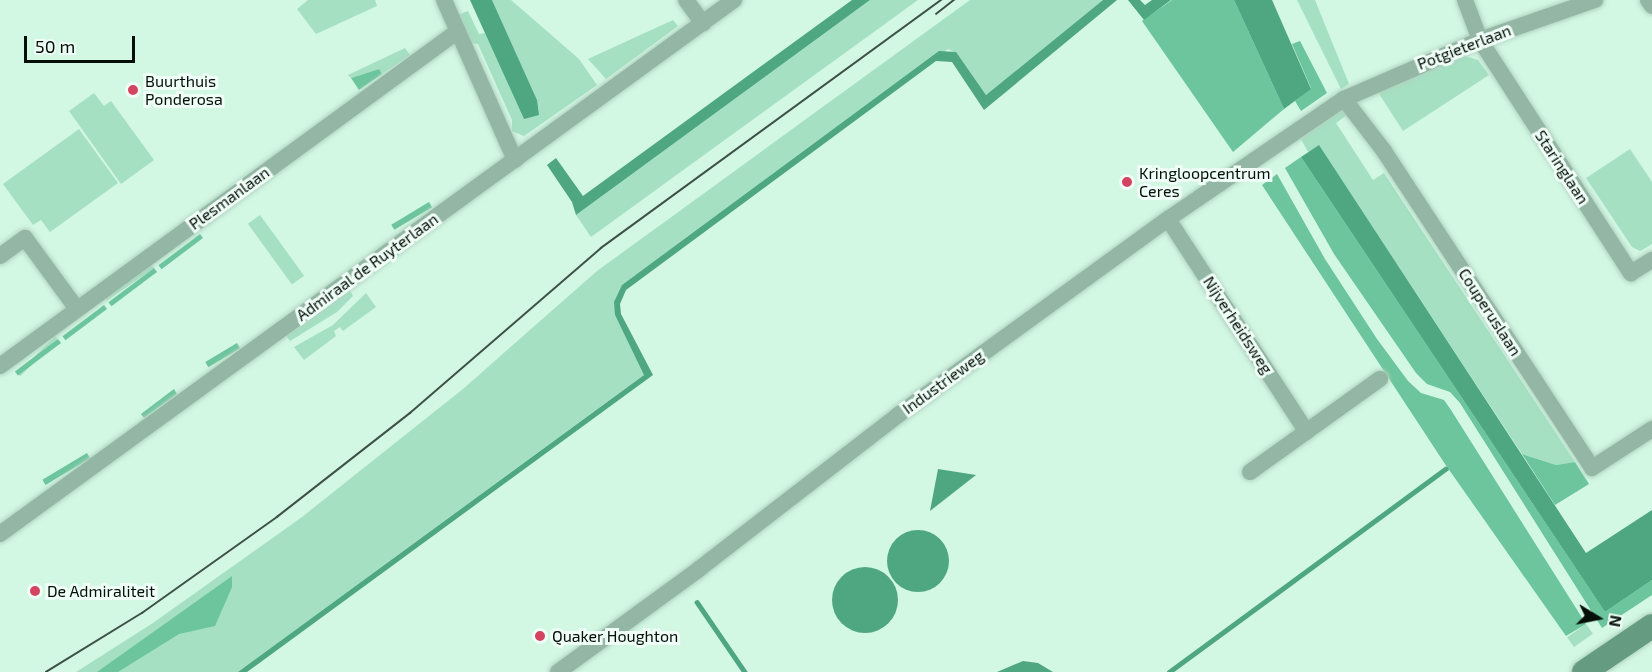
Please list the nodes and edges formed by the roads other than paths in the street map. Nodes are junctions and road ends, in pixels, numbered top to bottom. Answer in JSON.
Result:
{"nodes":[{"id":1,"x":444,"y":0,"type":"edge"},
{"id":2,"x":686,"y":0,"type":"edge"},
{"id":3,"x":734,"y":0,"type":"edge"},
{"id":4,"x":1465,"y":0,"type":"edge"},
{"id":5,"x":1595,"y":0,"type":"edge"},
{"id":6,"x":1648,"y":0,"type":"edge"},
{"id":7,"x":1652,"y":6,"type":"edge"},
{"id":8,"x":703,"y":22,"type":"junction"},
{"id":9,"x":458,"y":31,"type":"junction"},
{"id":10,"x":1480,"y":40,"type":"junction"},
{"id":11,"x":1341,"y":101,"type":"junction"},
{"id":12,"x":515,"y":160,"type":"junction"},
{"id":13,"x":1168,"y":219,"type":"junction"},
{"id":14,"x":0,"y":256,"type":"edge"},
{"id":15,"x":1652,"y":260,"type":"edge"},
{"id":16,"x":77,"y":309,"type":"junction"},
{"id":17,"x":0,"y":366,"type":"edge"},
{"id":18,"x":1380,"y":379,"type":"dead end"},
{"id":19,"x":1652,"y":429,"type":"edge"},
{"id":20,"x":1307,"y":432,"type":"junction"},
{"id":21,"x":1251,"y":472,"type":"dead end"},
{"id":22,"x":0,"y":534,"type":"edge"},
{"id":23,"x":1652,"y":626,"type":"edge"},
{"id":24,"x":558,"y":672,"type":"edge"},
{"id":25,"x":1584,"y":672,"type":"edge"}],
"edges":[{"from":1,"to":9,"type":"street"},
{"from":2,"to":8,"type":"street"},
{"from":3,"to":8,"type":"street","name":"Admiraal de Ruyterlaan"},
{"from":4,"to":10,"type":"street"},
{"from":5,"to":10,"type":"street","name":"Potgieterlaan"},
{"from":6,"to":7,"type":"street"},
{"from":8,"to":12,"type":"street","name":"Admiraal de Ruyterlaan"},
{"from":9,"to":12,"type":"street"},
{"from":9,"to":16,"type":"street","name":"Plesmanlaan"},
{"from":10,"to":11,"type":"street","name":"Potgieterlaan"},
{"from":10,"to":15,"type":"street","name":"Staringlaan"},
{"from":11,"to":13,"type":"street","name":"Industrieweg"},
{"from":11,"to":19,"type":"street","name":"Couperuslaan"},
{"from":12,"to":22,"type":"street","name":"Admiraal de Ruyterlaan"},
{"from":13,"to":20,"type":"street","name":"Nijverheidsweg"},
{"from":13,"to":24,"type":"street","name":"Industrieweg"},
{"from":14,"to":16,"type":"street"},
{"from":16,"to":17,"type":"street","name":"Plesmanlaan"},
{"from":18,"to":20,"type":"street"},
{"from":20,"to":21,"type":"street"},
{"from":23,"to":25,"type":"street"}]}
